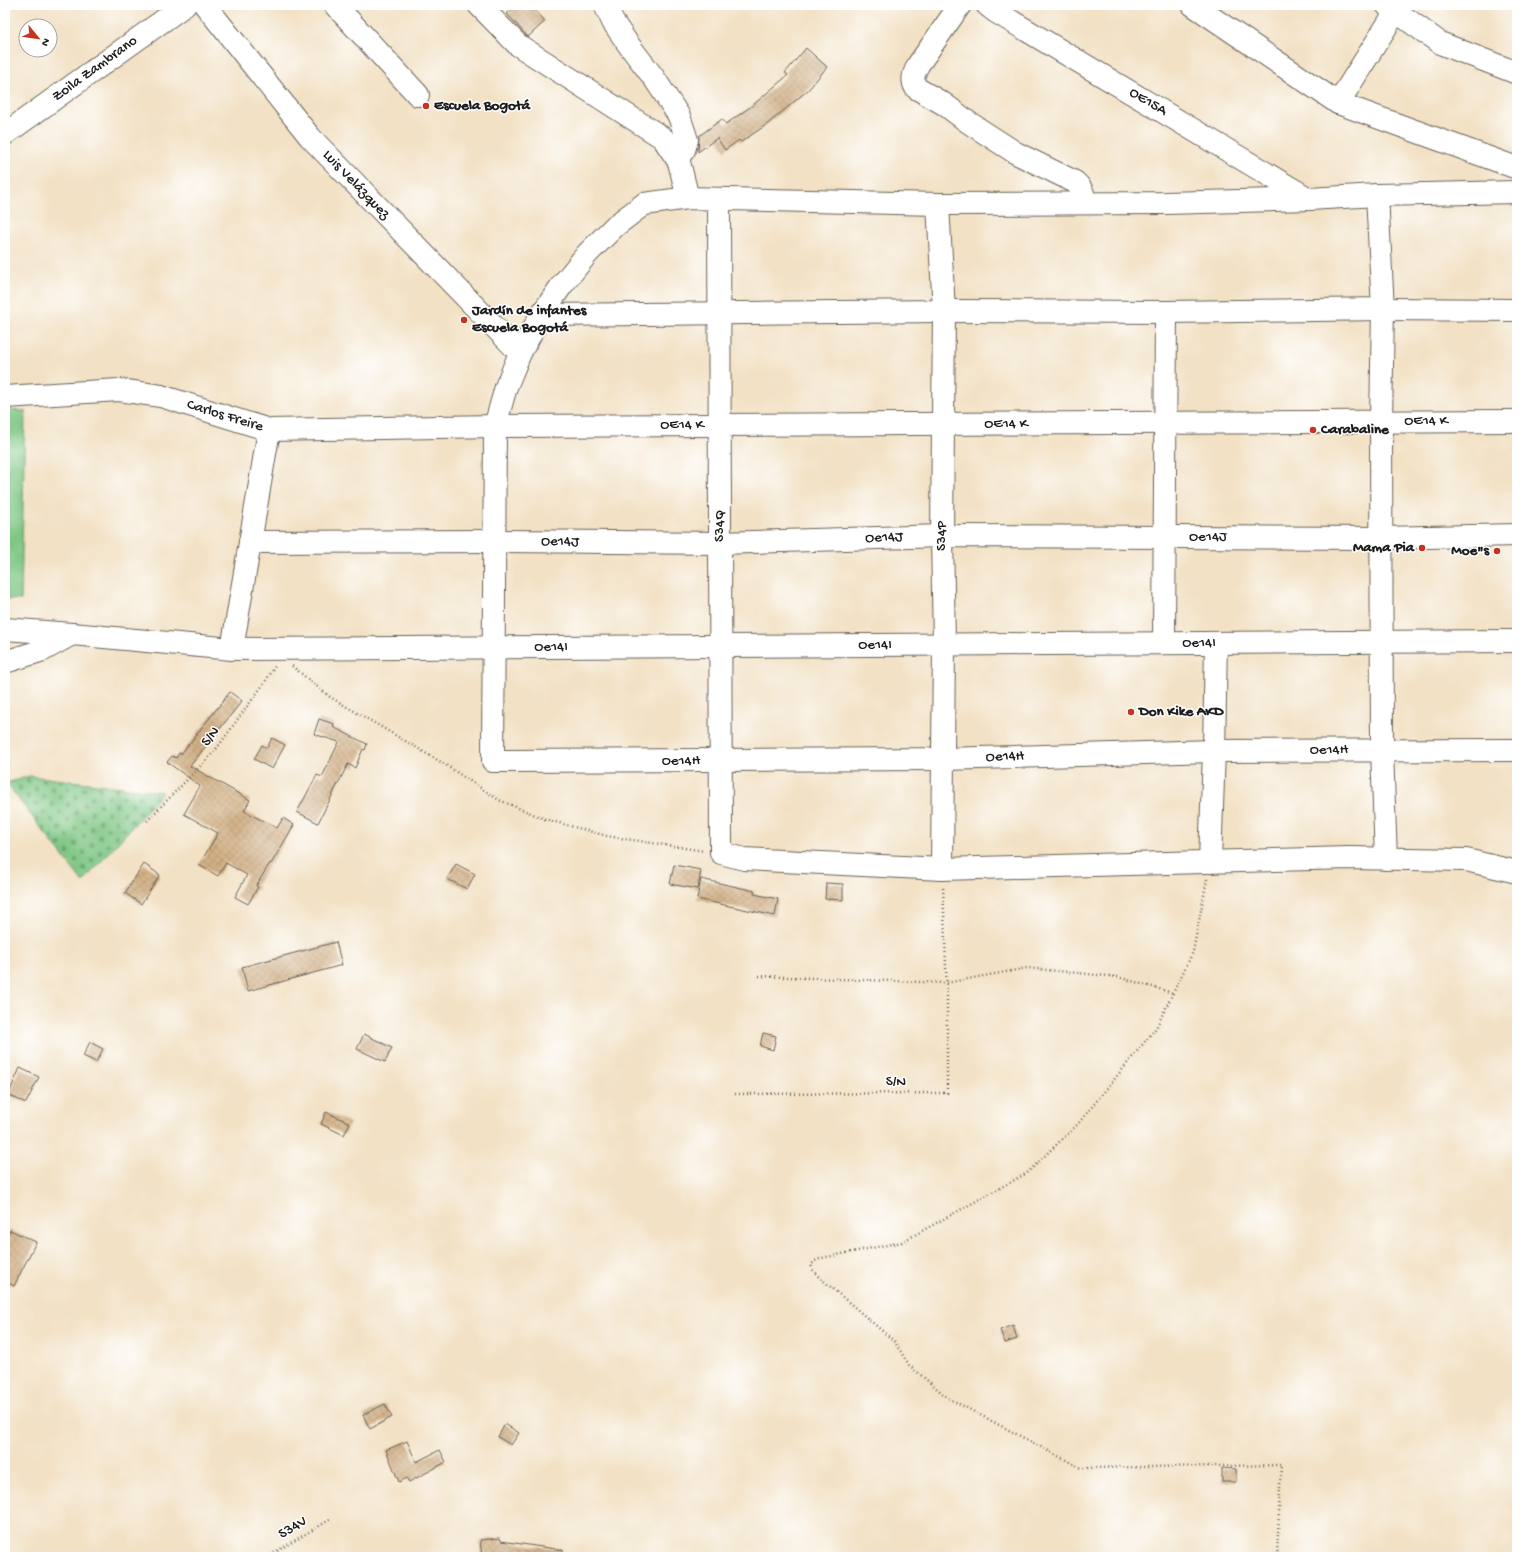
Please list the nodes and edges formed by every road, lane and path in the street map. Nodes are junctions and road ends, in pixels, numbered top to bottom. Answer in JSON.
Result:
{"nodes":[{"id":1,"x":185,"y":5,"type":"edge"},
{"id":2,"x":205,"y":5,"type":"edge"},
{"id":3,"x":335,"y":5,"type":"edge"},
{"id":4,"x":479,"y":5,"type":"edge"},
{"id":5,"x":606,"y":5,"type":"edge"},
{"id":6,"x":960,"y":5,"type":"edge"},
{"id":7,"x":987,"y":5,"type":"edge"},
{"id":8,"x":1193,"y":5,"type":"edge"},
{"id":9,"x":1394,"y":7,"type":"edge"},
{"id":10,"x":1517,"y":73,"type":"edge"},
{"id":11,"x":418,"y":95,"type":"dead end"},
{"id":12,"x":1338,"y":103,"type":"junction"},
{"id":13,"x":5,"y":134,"type":"edge"},
{"id":14,"x":676,"y":158,"type":"junction"},
{"id":15,"x":1517,"y":168,"type":"edge"},
{"id":16,"x":1517,"y":192,"type":"edge"},
{"id":17,"x":1377,"y":194,"type":"junction"},
{"id":18,"x":688,"y":198,"type":"junction"},
{"id":19,"x":719,"y":199,"type":"junction"},
{"id":20,"x":1309,"y":199,"type":"junction"},
{"id":21,"x":1085,"y":203,"type":"junction"},
{"id":22,"x":938,"y":204,"type":"junction"},
{"id":23,"x":1383,"y":309,"type":"junction"},
{"id":24,"x":1517,"y":310,"type":"edge"},
{"id":25,"x":944,"y":311,"type":"junction"},
{"id":26,"x":1166,"y":312,"type":"junction"},
{"id":27,"x":719,"y":314,"type":"junction"},
{"id":28,"x":542,"y":315,"type":"junction"},
{"id":29,"x":520,"y":353,"type":"junction"},
{"id":30,"x":5,"y":397,"type":"edge"},
{"id":31,"x":1517,"y":421,"type":"edge"},
{"id":32,"x":1381,"y":422,"type":"junction"},
{"id":33,"x":1166,"y":423,"type":"junction"},
{"id":34,"x":943,"y":424,"type":"junction"},
{"id":35,"x":719,"y":425,"type":"junction"},
{"id":36,"x":495,"y":426,"type":"junction"},
{"id":37,"x":269,"y":430,"type":"junction"},
{"id":38,"x":1517,"y":535,"type":"edge"},
{"id":39,"x":942,"y":536,"type":"junction"},
{"id":40,"x":1165,"y":537,"type":"junction"},
{"id":41,"x":1382,"y":538,"type":"junction"},
{"id":42,"x":494,"y":541,"type":"junction"},
{"id":43,"x":250,"y":542,"type":"junction"},
{"id":44,"x":720,"y":543,"type":"junction"},
{"id":45,"x":5,"y":629,"type":"edge"},
{"id":46,"x":72,"y":634,"type":"junction"},
{"id":47,"x":1517,"y":641,"type":"edge"},
{"id":48,"x":1383,"y":642,"type":"junction"},
{"id":49,"x":1164,"y":643,"type":"junction"},
{"id":50,"x":1216,"y":643,"type":"junction"},
{"id":51,"x":944,"y":644,"type":"junction"},
{"id":52,"x":720,"y":646,"type":"junction"},
{"id":53,"x":494,"y":647,"type":"junction"},
{"id":54,"x":232,"y":649,"type":"junction"},
{"id":55,"x":276,"y":653,"type":"junction"},
{"id":56,"x":5,"y":662,"type":"edge"},
{"id":57,"x":1382,"y":750,"type":"junction"},
{"id":58,"x":1517,"y":750,"type":"edge"},
{"id":59,"x":1214,"y":751,"type":"junction"},
{"id":60,"x":944,"y":759,"type":"junction"},
{"id":61,"x":720,"y":761,"type":"junction"},
{"id":62,"x":147,"y":821,"type":"dead end"},
{"id":63,"x":721,"y":853,"type":"junction"},
{"id":64,"x":1386,"y":859,"type":"junction"},
{"id":65,"x":1466,"y":860,"type":"junction"},
{"id":66,"x":1517,"y":861,"type":"edge"},
{"id":67,"x":1210,"y":862,"type":"junction"},
{"id":68,"x":942,"y":869,"type":"junction"},
{"id":69,"x":1517,"y":872,"type":"edge"},
{"id":70,"x":759,"y":976,"type":"dead end"},
{"id":71,"x":946,"y":983,"type":"junction"},
{"id":72,"x":1173,"y":993,"type":"junction"},
{"id":73,"x":735,"y":1094,"type":"dead end"},
{"id":74,"x":331,"y":1519,"type":"dead end"},
{"id":75,"x":267,"y":1557,"type":"edge"},
{"id":76,"x":1277,"y":1557,"type":"edge"}],
"edges":[{"from":1,"to":13,"type":"street","name":"Zoila Zambrano"},
{"from":2,"to":29,"type":"street","name":"Luis Velázquez"},
{"from":3,"to":11,"type":"street"},
{"from":4,"to":14,"type":"street"},
{"from":5,"to":14,"type":"street"},
{"from":6,"to":21,"type":"street"},
{"from":7,"to":20,"type":"street","name":"OE15A"},
{"from":8,"to":12,"type":"street"},
{"from":9,"to":10,"type":"street"},
{"from":9,"to":12,"type":"street"},
{"from":12,"to":15,"type":"street"},
{"from":14,"to":18,"type":"street"},
{"from":16,"to":17,"type":"street"},
{"from":17,"to":20,"type":"street"},
{"from":17,"to":23,"type":"street"},
{"from":18,"to":19,"type":"street"},
{"from":18,"to":28,"type":"street"},
{"from":19,"to":22,"type":"street"},
{"from":19,"to":27,"type":"street","name":"S34Q"},
{"from":20,"to":21,"type":"street"},
{"from":21,"to":22,"type":"street"},
{"from":22,"to":25,"type":"street","name":"S34P"},
{"from":23,"to":24,"type":"street"},
{"from":23,"to":26,"type":"street"},
{"from":23,"to":32,"type":"street"},
{"from":25,"to":26,"type":"street"},
{"from":25,"to":27,"type":"street"},
{"from":25,"to":34,"type":"street","name":"S34P"},
{"from":26,"to":33,"type":"street"},
{"from":27,"to":28,"type":"street"},
{"from":27,"to":35,"type":"street","name":"S34Q"},
{"from":28,"to":29,"type":"street"},
{"from":29,"to":36,"type":"street"},
{"from":30,"to":37,"type":"street","name":"Carlos Freire"},
{"from":31,"to":32,"type":"street","name":"OE14 K"},
{"from":32,"to":33,"type":"street","name":"OE14 K"},
{"from":32,"to":41,"type":"street"},
{"from":33,"to":34,"type":"street","name":"OE14 K"},
{"from":33,"to":40,"type":"street"},
{"from":34,"to":35,"type":"street","name":"OE14 K"},
{"from":34,"to":39,"type":"street","name":"S34P"},
{"from":35,"to":36,"type":"street","name":"OE14 K"},
{"from":35,"to":44,"type":"street","name":"S34Q"},
{"from":36,"to":37,"type":"street","name":"Carlos Freire"},
{"from":36,"to":42,"type":"street"},
{"from":37,"to":43,"type":"street"},
{"from":38,"to":41,"type":"street","name":"Oe14J"},
{"from":39,"to":40,"type":"street","name":"Oe14J"},
{"from":39,"to":44,"type":"street","name":"Oe14J"},
{"from":39,"to":51,"type":"street","name":"S34P"},
{"from":40,"to":41,"type":"street","name":"Oe14J"},
{"from":40,"to":49,"type":"street"},
{"from":41,"to":48,"type":"street"},
{"from":42,"to":43,"type":"street","name":"Oe14J"},
{"from":42,"to":44,"type":"street","name":"Oe14J"},
{"from":42,"to":53,"type":"street"},
{"from":43,"to":54,"type":"street"},
{"from":44,"to":52,"type":"street","name":"S34Q"},
{"from":45,"to":46,"type":"street","name":"Oe14I"},
{"from":46,"to":54,"type":"street","name":"Oe14I"},
{"from":46,"to":56,"type":"street"},
{"from":47,"to":48,"type":"street","name":"Oe14I"},
{"from":48,"to":50,"type":"street","name":"Oe14I"},
{"from":48,"to":57,"type":"street"},
{"from":49,"to":50,"type":"street","name":"Oe14I"},
{"from":49,"to":51,"type":"street","name":"Oe14I"},
{"from":50,"to":59,"type":"street"},
{"from":51,"to":52,"type":"street","name":"Oe14I"},
{"from":51,"to":60,"type":"street","name":"S34P"},
{"from":52,"to":53,"type":"street","name":"Oe14I"},
{"from":52,"to":61,"type":"street","name":"S34Q"},
{"from":53,"to":55,"type":"street","name":"Oe14I"},
{"from":53,"to":61,"type":"street","name":"Oe14H"},
{"from":54,"to":55,"type":"street","name":"Oe14I"},
{"from":55,"to":62,"type":"path","name":"S/N"},
{"from":55,"to":63,"type":"path"},
{"from":57,"to":58,"type":"street","name":"Oe14H"},
{"from":57,"to":59,"type":"street","name":"Oe14H"},
{"from":57,"to":64,"type":"street"},
{"from":59,"to":60,"type":"street","name":"Oe14H"},
{"from":59,"to":67,"type":"street"},
{"from":60,"to":61,"type":"street","name":"Oe14H"},
{"from":60,"to":68,"type":"street","name":"S34P"},
{"from":61,"to":63,"type":"street","name":"S34Q"},
{"from":63,"to":68,"type":"street"},
{"from":64,"to":65,"type":"street"},
{"from":64,"to":67,"type":"street"},
{"from":65,"to":66,"type":"street"},
{"from":65,"to":69,"type":"street"},
{"from":67,"to":68,"type":"street"},
{"from":67,"to":72,"type":"path"},
{"from":68,"to":71,"type":"path","name":"S/N"},
{"from":70,"to":71,"type":"path"},
{"from":71,"to":72,"type":"path"},
{"from":71,"to":73,"type":"path","name":"S/N"},
{"from":72,"to":76,"type":"path"},
{"from":74,"to":75,"type":"path","name":"S34V"}]}
